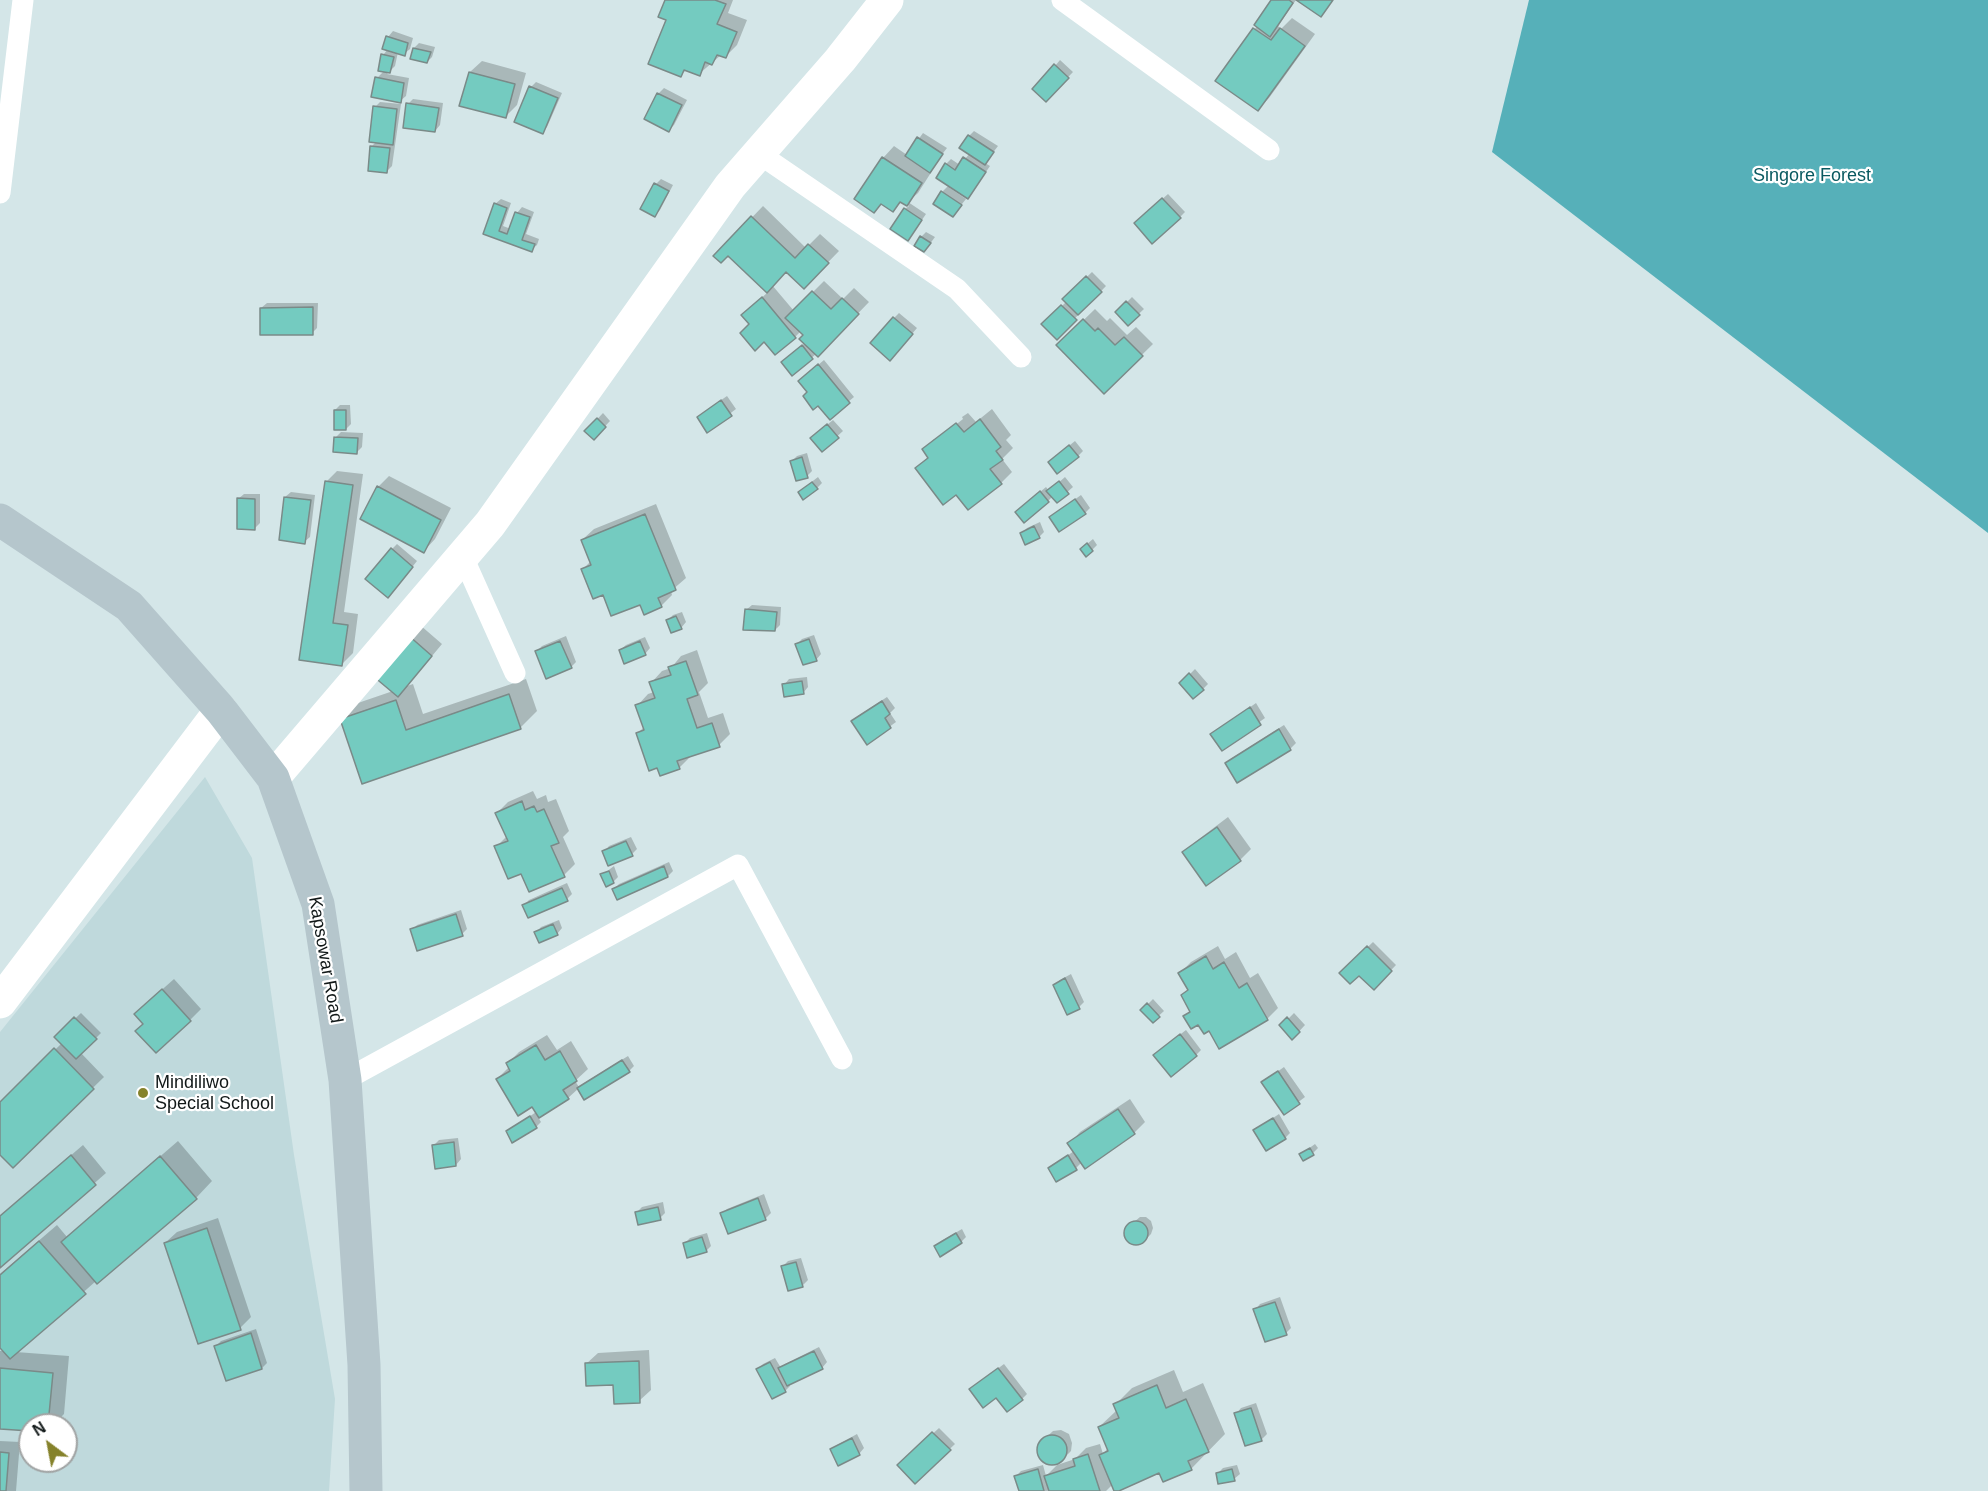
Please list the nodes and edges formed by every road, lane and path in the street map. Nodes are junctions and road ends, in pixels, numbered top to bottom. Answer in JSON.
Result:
{"nodes":[{"id":1,"x":23,"y":0,"type":"edge"},
{"id":2,"x":887,"y":0,"type":"edge"},
{"id":3,"x":1062,"y":0,"type":"edge"},
{"id":4,"x":1269,"y":150,"type":"dead end"},
{"id":5,"x":758,"y":153,"type":"junction"},
{"id":6,"x":0,"y":193,"type":"edge"},
{"id":7,"x":1021,"y":357,"type":"dead end"},
{"id":8,"x":0,"y":520,"type":"edge"},
{"id":9,"x":463,"y":556,"type":"junction"},
{"id":10,"x":515,"y":673,"type":"dead end"},
{"id":11,"x":221,"y":710,"type":"junction"},
{"id":12,"x":273,"y":778,"type":"junction"},
{"id":13,"x":0,"y":1002,"type":"edge"},
{"id":14,"x":842,"y":1059,"type":"dead end"},
{"id":15,"x":345,"y":1080,"type":"junction"},
{"id":16,"x":366,"y":1491,"type":"edge"}],
"edges":[{"from":1,"to":6,"type":"lane"},
{"from":2,"to":5,"type":"street"},
{"from":3,"to":4,"type":"lane"},
{"from":5,"to":7,"type":"lane"},
{"from":5,"to":9,"type":"street"},
{"from":8,"to":11,"type":"main road","name":"Kapsowar Road"},
{"from":9,"to":10,"type":"lane"},
{"from":9,"to":12,"type":"street"},
{"from":11,"to":12,"type":"main road","name":"Kapsowar Road"},
{"from":11,"to":13,"type":"street"},
{"from":12,"to":15,"type":"main road","name":"Kapsowar Road"},
{"from":14,"to":15,"type":"lane"},
{"from":15,"to":16,"type":"main road","name":"Kapsowar Road"}]}
